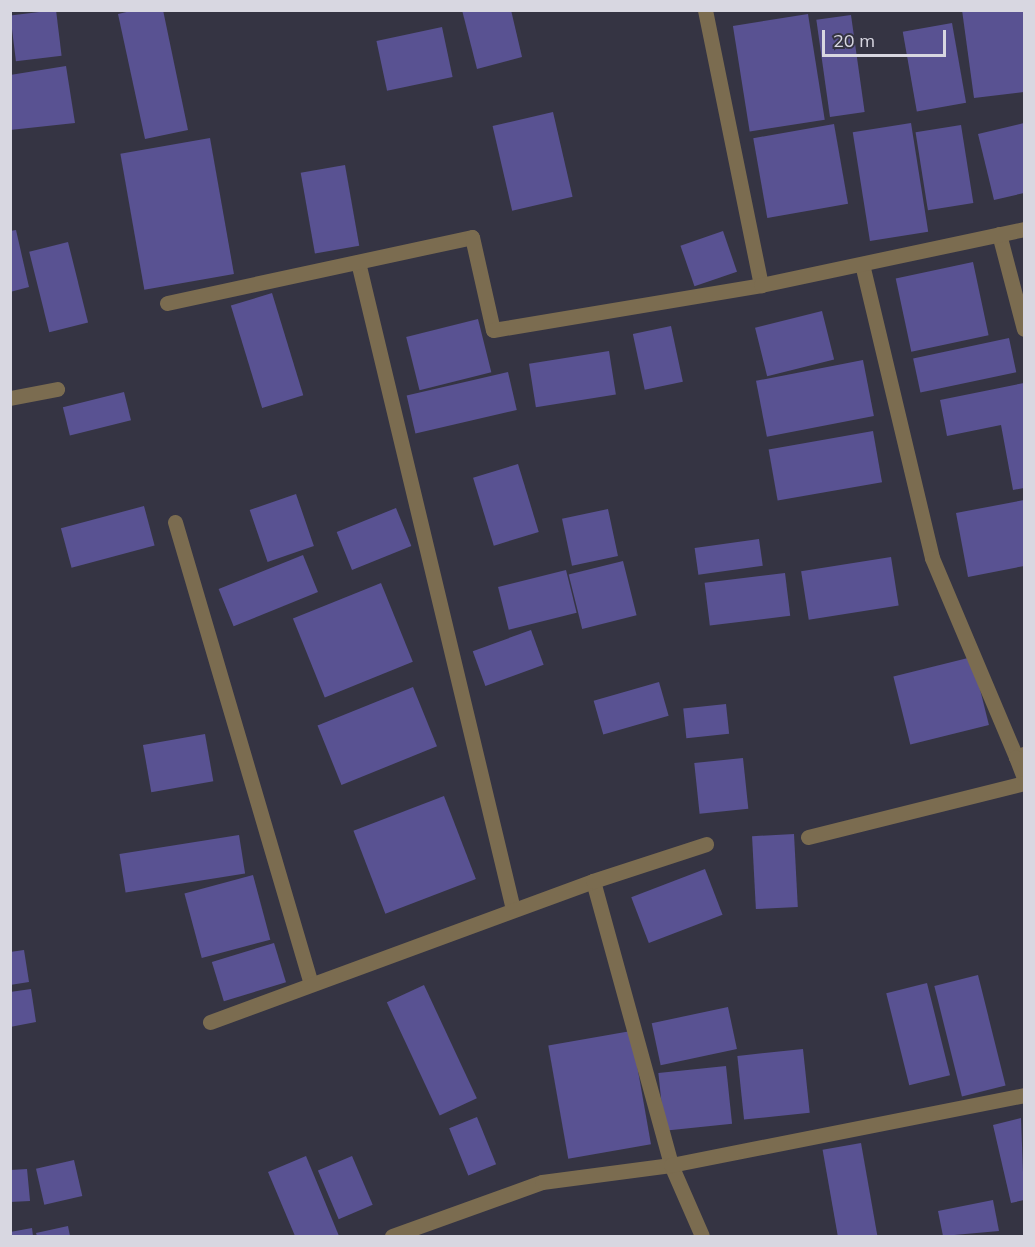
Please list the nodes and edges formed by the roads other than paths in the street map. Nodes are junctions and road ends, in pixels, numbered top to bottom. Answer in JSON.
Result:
{"nodes":[{"id":1,"x":705,"y":10,"type":"edge"},
{"id":2,"x":1024,"y":229,"type":"edge"},
{"id":3,"x":999,"y":234,"type":"junction"},
{"id":4,"x":358,"y":262,"type":"junction"},
{"id":5,"x":862,"y":264,"type":"junction"},
{"id":6,"x":761,"y":285,"type":"junction"},
{"id":7,"x":167,"y":303,"type":"dead end"},
{"id":8,"x":1024,"y":329,"type":"edge"},
{"id":9,"x":57,"y":389,"type":"dead end"},
{"id":10,"x":10,"y":398,"type":"edge"},
{"id":11,"x":175,"y":522,"type":"dead end"},
{"id":12,"x":1020,"y":755,"type":"edge"},
{"id":13,"x":1024,"y":778,"type":"edge"},
{"id":14,"x":1024,"y":783,"type":"edge"},
{"id":15,"x":808,"y":837,"type":"dead end"},
{"id":16,"x":706,"y":844,"type":"dead end"},
{"id":17,"x":593,"y":881,"type":"junction"},
{"id":18,"x":513,"y":909,"type":"junction"},
{"id":19,"x":310,"y":983,"type":"junction"},
{"id":20,"x":210,"y":1022,"type":"dead end"},
{"id":21,"x":1024,"y":1095,"type":"edge"},
{"id":22,"x":671,"y":1165,"type":"junction"},
{"id":23,"x":392,"y":1236,"type":"edge"},
{"id":24,"x":702,"y":1236,"type":"edge"}],
"edges":[{"from":1,"to":6,"type":"street"},
{"from":2,"to":3,"type":"street"},
{"from":3,"to":5,"type":"street"},
{"from":3,"to":8,"type":"street"},
{"from":4,"to":6,"type":"street"},
{"from":4,"to":7,"type":"street"},
{"from":4,"to":18,"type":"street"},
{"from":5,"to":6,"type":"street"},
{"from":5,"to":12,"type":"street"},
{"from":9,"to":10,"type":"street"},
{"from":11,"to":19,"type":"street"},
{"from":12,"to":13,"type":"street"},
{"from":14,"to":15,"type":"street"},
{"from":16,"to":17,"type":"street"},
{"from":17,"to":18,"type":"street"},
{"from":17,"to":22,"type":"street"},
{"from":18,"to":19,"type":"street"},
{"from":19,"to":20,"type":"street"},
{"from":21,"to":22,"type":"street"},
{"from":22,"to":23,"type":"street"},
{"from":22,"to":24,"type":"street"}]}
